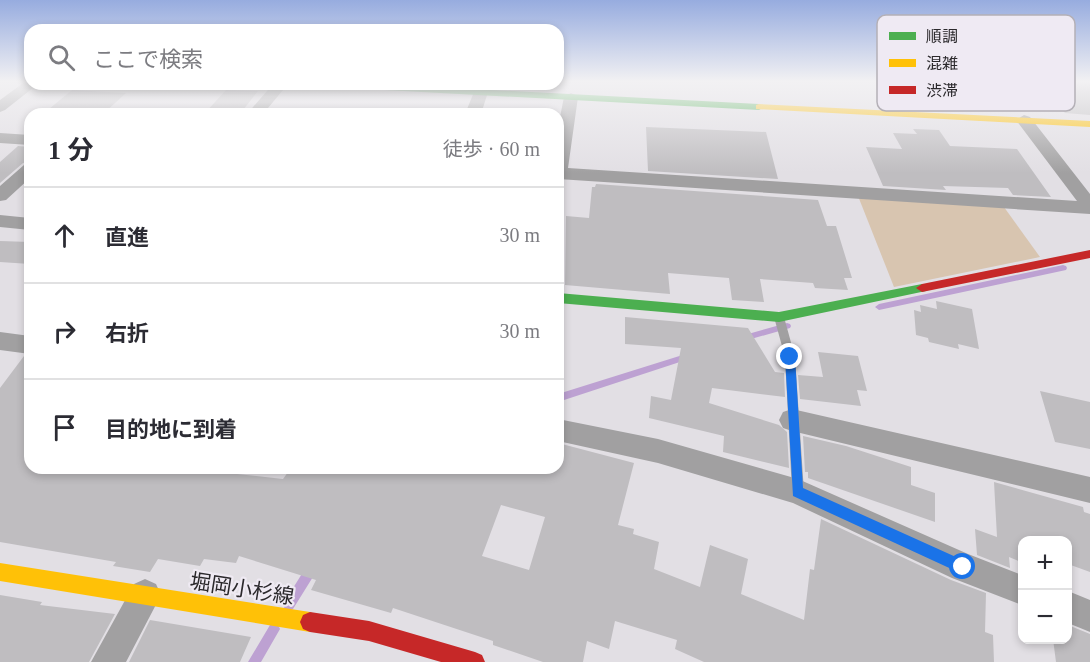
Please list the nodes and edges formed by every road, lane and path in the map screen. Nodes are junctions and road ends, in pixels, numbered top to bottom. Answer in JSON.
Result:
{"nodes":[{"id":1,"x":568,"y":112,"type":"edge"},
{"id":2,"x":864,"y":112,"type":"edge"},
{"id":3,"x":1024,"y":120,"type":"junction"},
{"id":4,"x":1090,"y":124,"type":"edge"},
{"id":5,"x":564,"y":128,"type":"edge"},
{"id":6,"x":0,"y":138,"type":"edge"},
{"id":7,"x":24,"y":140,"type":"edge"},
{"id":8,"x":564,"y":173,"type":"edge"},
{"id":9,"x":24,"y":174,"type":"edge"},
{"id":10,"x":0,"y":196,"type":"edge"},
{"id":11,"x":1090,"y":207,"type":"edge"},
{"id":12,"x":0,"y":221,"type":"edge"},
{"id":13,"x":24,"y":223,"type":"edge"},
{"id":14,"x":1090,"y":254,"type":"edge"},
{"id":15,"x":564,"y":299,"type":"edge"},
{"id":16,"x":779,"y":317,"type":"junction"},
{"id":17,"x":0,"y":341,"type":"edge"},
{"id":18,"x":24,"y":344,"type":"edge"},
{"id":19,"x":792,"y":420,"type":"junction"},
{"id":20,"x":564,"y":431,"type":"edge"},
{"id":21,"x":1090,"y":490,"type":"edge"},
{"id":22,"x":798,"y":492,"type":"junction"},
{"id":23,"x":0,"y":572,"type":"edge"},
{"id":24,"x":1018,"y":588,"type":"edge"},
{"id":25,"x":145,"y":595,"type":"junction"},
{"id":26,"x":1072,"y":609,"type":"edge"},
{"id":27,"x":1090,"y":616,"type":"edge"},
{"id":28,"x":108,"y":662,"type":"edge"},
{"id":29,"x":475,"y":662,"type":"edge"}],
"edges":[{"from":1,"to":5,"type":"street"},
{"from":2,"to":3,"type":"street"},
{"from":3,"to":4,"type":"street"},
{"from":3,"to":11,"type":"street"},
{"from":6,"to":7,"type":"street"},
{"from":8,"to":11,"type":"street"},
{"from":9,"to":10,"type":"street"},
{"from":12,"to":13,"type":"street"},
{"from":14,"to":16,"type":"street"},
{"from":15,"to":16,"type":"street"},
{"from":16,"to":19,"type":"lane"},
{"from":17,"to":18,"type":"street"},
{"from":19,"to":21,"type":"street"},
{"from":19,"to":22,"type":"lane"},
{"from":20,"to":22,"type":"street"},
{"from":22,"to":24,"type":"street"},
{"from":23,"to":25,"type":"street","name":"堀岡小杉線"},
{"from":25,"to":28,"type":"street"},
{"from":25,"to":29,"type":"street","name":"堀岡小杉線"},
{"from":26,"to":27,"type":"street"}]}
